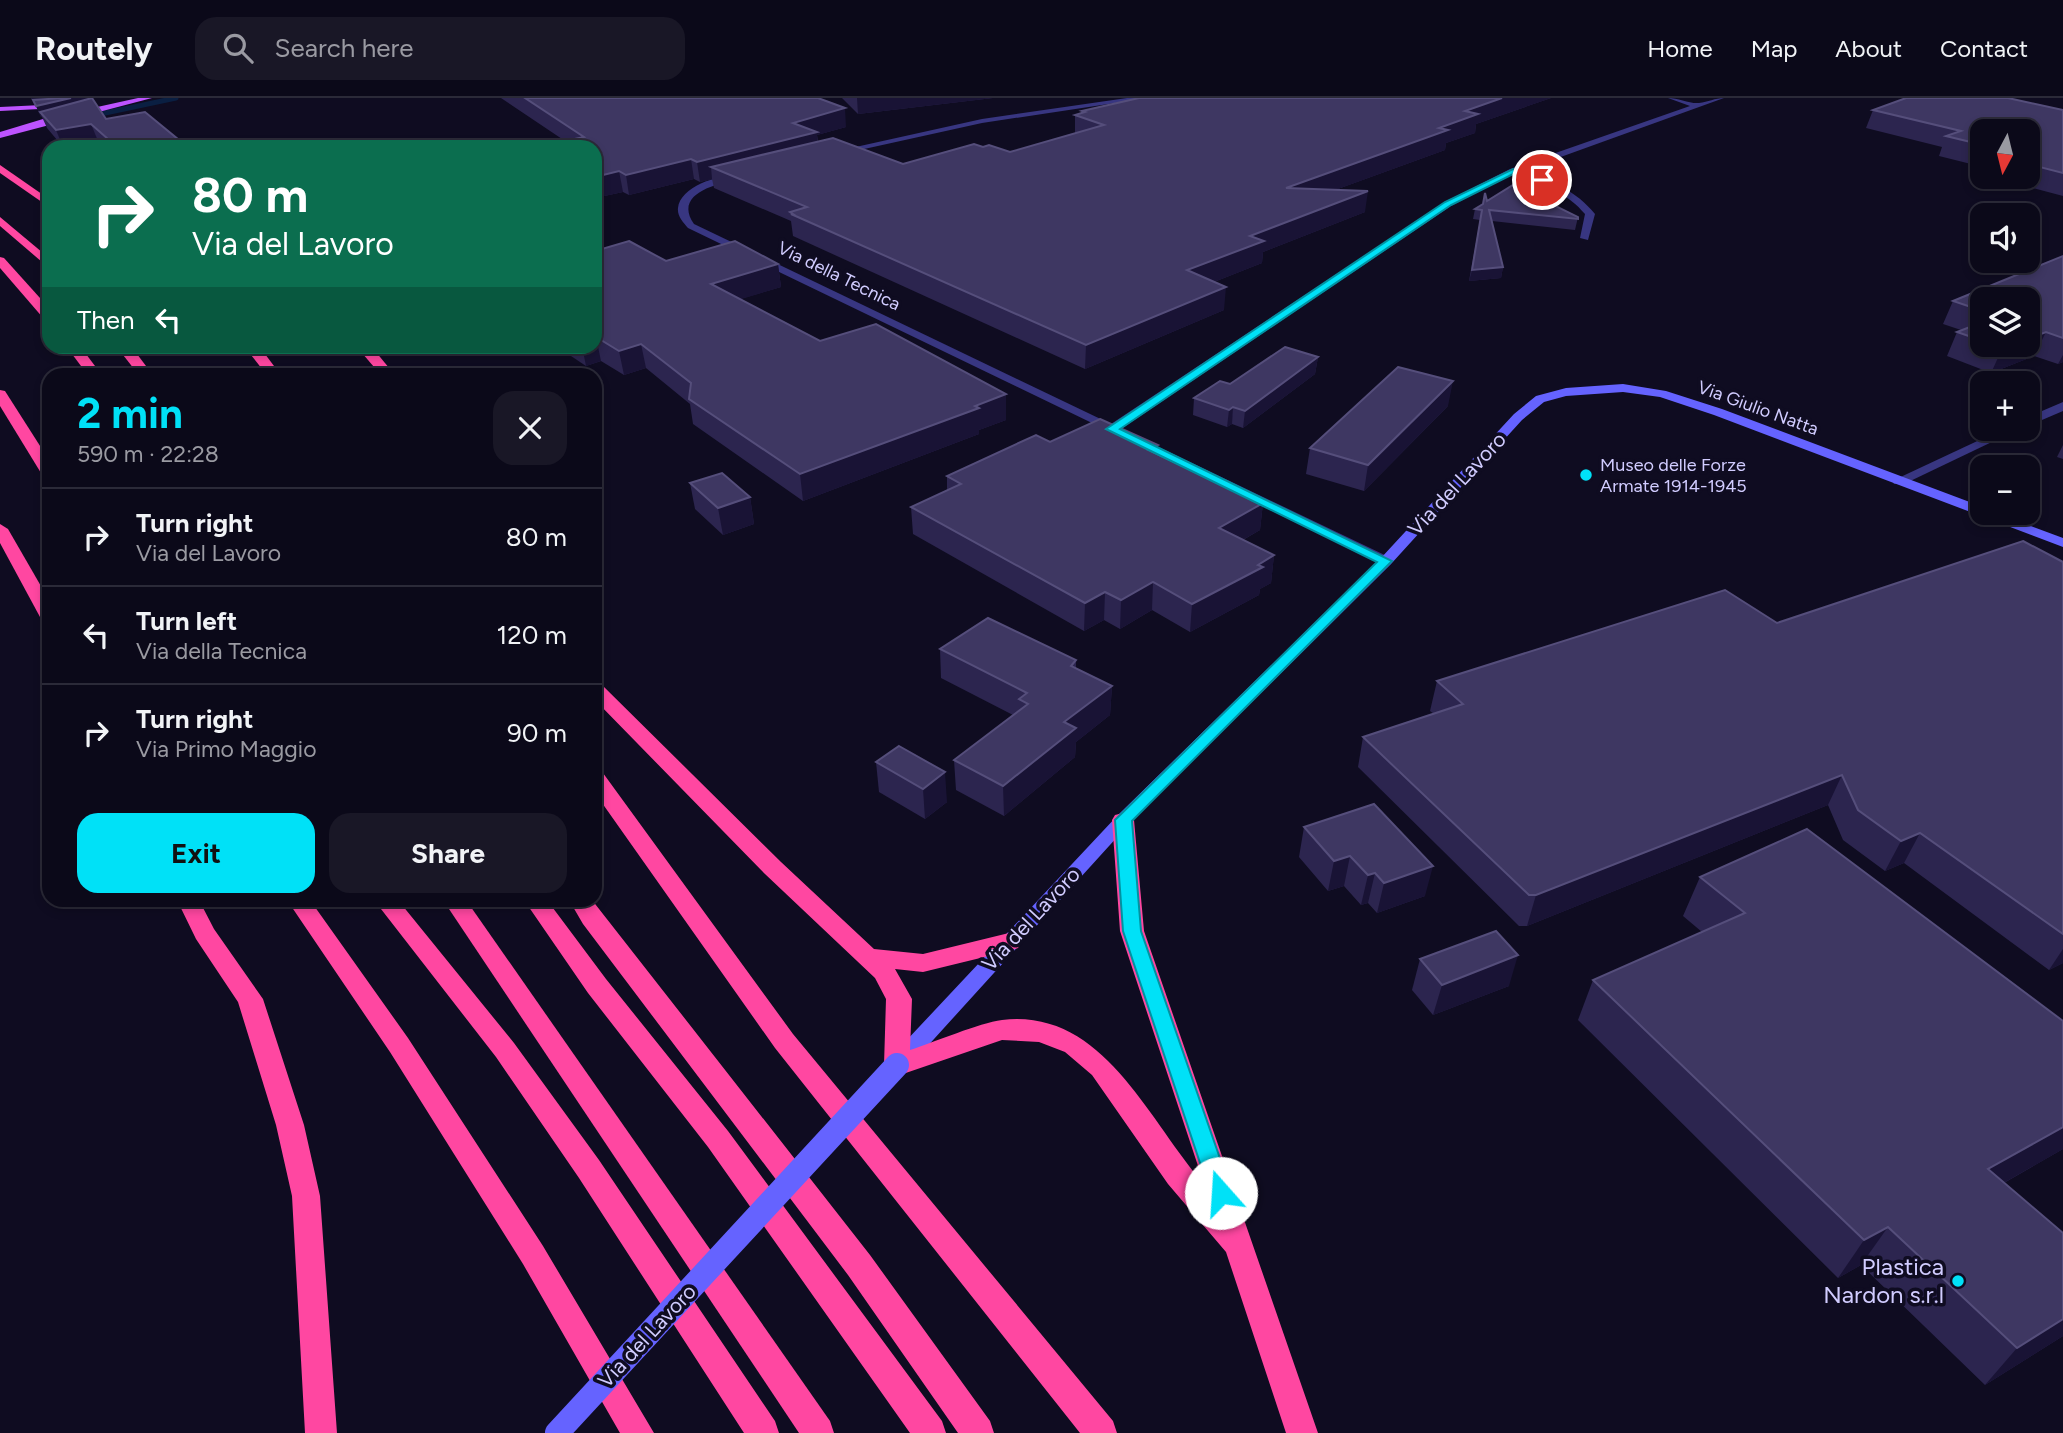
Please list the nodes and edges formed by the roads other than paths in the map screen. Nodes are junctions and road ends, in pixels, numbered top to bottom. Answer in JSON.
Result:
{"nodes":[{"id":1,"x":112,"y":98,"type":"edge"},
{"id":2,"x":148,"y":98,"type":"edge"},
{"id":3,"x":1144,"y":98,"type":"edge"},
{"id":4,"x":1672,"y":98,"type":"edge"},
{"id":5,"x":1720,"y":98,"type":"edge"},
{"id":6,"x":1698,"y":106,"type":"junction"},
{"id":7,"x":0,"y":109,"type":"edge"},
{"id":8,"x":0,"y":122,"type":"edge"},
{"id":9,"x":0,"y":134,"type":"edge"},
{"id":10,"x":829,"y":154,"type":"edge"},
{"id":11,"x":2,"y":170,"type":"edge"},
{"id":12,"x":1513,"y":171,"type":"junction"},
{"id":13,"x":751,"y":173,"type":"edge"},
{"id":14,"x":42,"y":185,"type":"edge"},
{"id":15,"x":42,"y":199,"type":"edge"},
{"id":16,"x":0,"y":220,"type":"edge"},
{"id":17,"x":1585,"y":238,"type":"dead end"},
{"id":18,"x":42,"y":258,"type":"edge"},
{"id":19,"x":0,"y":261,"type":"edge"},
{"id":20,"x":42,"y":308,"type":"edge"},
{"id":21,"x":129,"y":354,"type":"edge"},
{"id":22,"x":258,"y":354,"type":"edge"},
{"id":23,"x":370,"y":354,"type":"edge"},
{"id":24,"x":140,"y":368,"type":"edge"},
{"id":25,"x":269,"y":368,"type":"edge"},
{"id":26,"x":382,"y":368,"type":"edge"},
{"id":27,"x":0,"y":394,"type":"edge"},
{"id":28,"x":2063,"y":406,"type":"edge"},
{"id":29,"x":1518,"y":417,"type":"joint"},
{"id":30,"x":2040,"y":417,"type":"edge"},
{"id":31,"x":1112,"y":429,"type":"junction"},
{"id":32,"x":1987,"y":441,"type":"edge"},
{"id":33,"x":42,"y":462,"type":"edge"},
{"id":34,"x":1899,"y":481,"type":"junction"},
{"id":35,"x":1970,"y":507,"type":"edge"},
{"id":36,"x":2018,"y":525,"type":"edge"},
{"id":37,"x":0,"y":529,"type":"edge"},
{"id":38,"x":2063,"y":542,"type":"edge"},
{"id":39,"x":1386,"y":561,"type":"junction"},
{"id":40,"x":42,"y":604,"type":"edge"},
{"id":41,"x":602,"y":696,"type":"edge"},
{"id":42,"x":602,"y":788,"type":"edge"},
{"id":43,"x":1123,"y":820,"type":"junction"},
{"id":44,"x":191,"y":907,"type":"edge"},
{"id":45,"x":303,"y":907,"type":"edge"},
{"id":46,"x":390,"y":907,"type":"edge"},
{"id":47,"x":459,"y":907,"type":"edge"},
{"id":48,"x":540,"y":907,"type":"edge"},
{"id":49,"x":584,"y":907,"type":"edge"},
{"id":50,"x":1009,"y":942,"type":"junction"},
{"id":51,"x":869,"y":957,"type":"junction"},
{"id":52,"x":897,"y":1065,"type":"junction"},
{"id":53,"x":1239,"y":1246,"type":"junction"},
{"id":54,"x":321,"y":1433,"type":"edge"},
{"id":55,"x":556,"y":1433,"type":"edge"},
{"id":56,"x":638,"y":1433,"type":"edge"},
{"id":57,"x":763,"y":1433,"type":"edge"},
{"id":58,"x":818,"y":1433,"type":"edge"},
{"id":59,"x":930,"y":1433,"type":"edge"},
{"id":60,"x":978,"y":1433,"type":"edge"},
{"id":61,"x":1101,"y":1433,"type":"edge"},
{"id":62,"x":1302,"y":1433,"type":"edge"}],
"edges":[{"from":1,"to":7,"type":"main road"},
{"from":2,"to":9,"type":"main road"},
{"from":3,"to":10,"type":"street"},
{"from":4,"to":6,"type":"street"},
{"from":5,"to":6,"type":"street"},
{"from":6,"to":12,"type":"street"},
{"from":8,"to":9,"type":"main road"},
{"from":11,"to":14,"type":"highway"},
{"from":11,"to":15,"type":"highway"},
{"from":12,"to":17,"type":"street"},
{"from":12,"to":31,"type":"street"},
{"from":13,"to":31,"type":"street","name":"Via della Tecnica"},
{"from":16,"to":18,"type":"highway"},
{"from":19,"to":20,"type":"highway"},
{"from":21,"to":24,"type":"highway"},
{"from":22,"to":25,"type":"highway"},
{"from":23,"to":26,"type":"highway"},
{"from":27,"to":33,"type":"highway"},
{"from":28,"to":30,"type":"street"},
{"from":29,"to":34,"type":"street","name":"Via Giulio Natta"},
{"from":29,"to":39,"type":"street","name":"Via del Lavoro"},
{"from":31,"to":39,"type":"street","name":"Via della Tecnica"},
{"from":32,"to":34,"type":"street"},
{"from":34,"to":35,"type":"street","name":"Via Giulio Natta"},
{"from":36,"to":38,"type":"street","name":"Via Giulio Natta"},
{"from":37,"to":40,"type":"highway"},
{"from":39,"to":43,"type":"street","name":"Via del Lavoro"},
{"from":41,"to":51,"type":"highway"},
{"from":42,"to":61,"type":"highway"},
{"from":43,"to":50,"type":"street","name":"Via del Lavoro"},
{"from":43,"to":53,"type":"highway"},
{"from":44,"to":54,"type":"highway"},
{"from":45,"to":56,"type":"highway"},
{"from":46,"to":57,"type":"highway"},
{"from":47,"to":58,"type":"highway"},
{"from":48,"to":59,"type":"highway"},
{"from":49,"to":60,"type":"highway"},
{"from":50,"to":51,"type":"highway"},
{"from":50,"to":52,"type":"street","name":"Via del Lavoro"},
{"from":51,"to":52,"type":"highway"},
{"from":52,"to":53,"type":"highway"},
{"from":52,"to":55,"type":"street","name":"Via del Lavoro","bridge":true},
{"from":53,"to":62,"type":"highway"}]}
